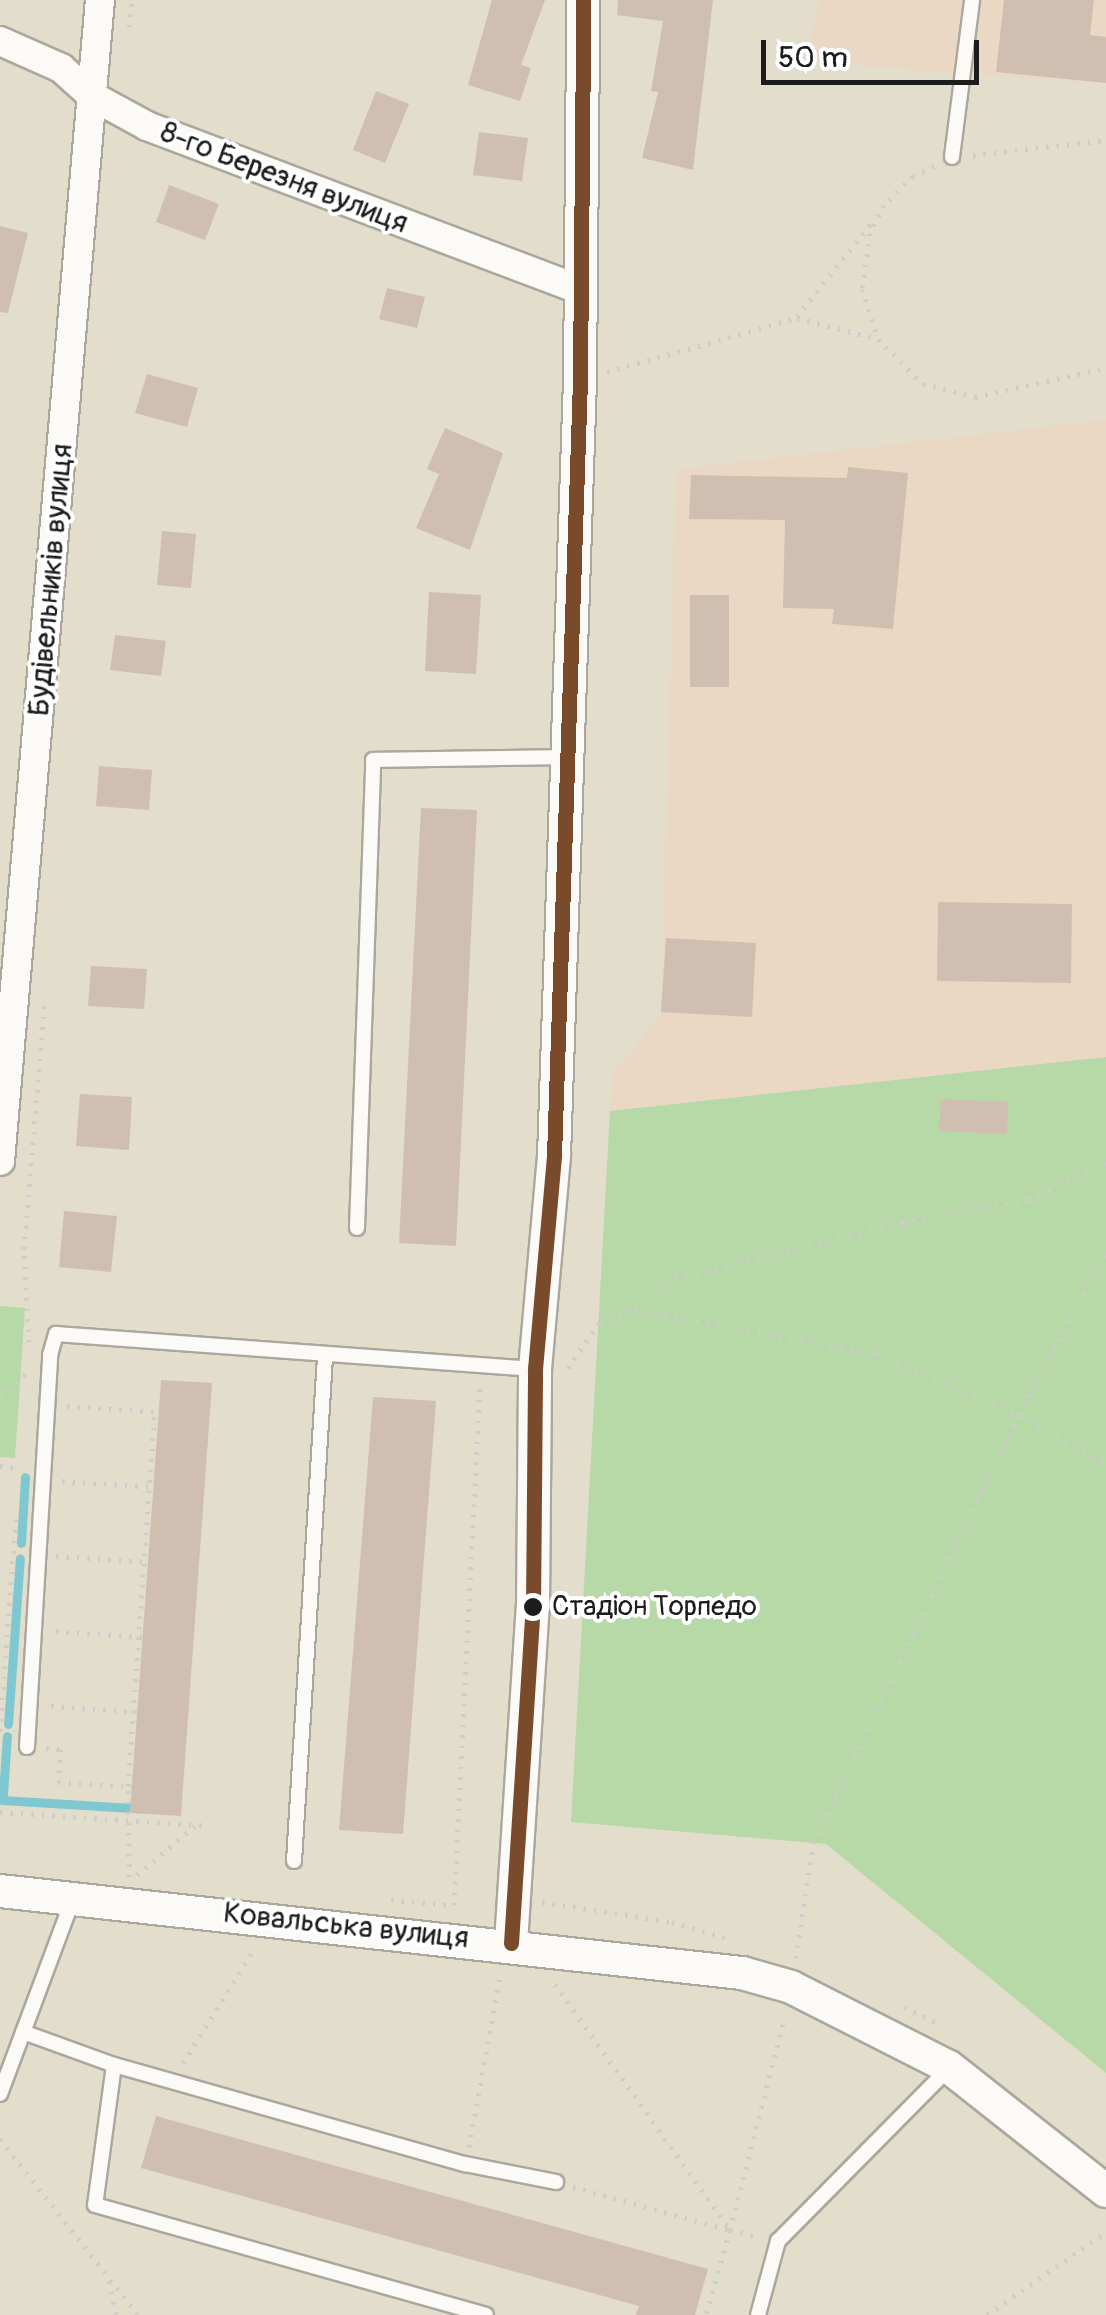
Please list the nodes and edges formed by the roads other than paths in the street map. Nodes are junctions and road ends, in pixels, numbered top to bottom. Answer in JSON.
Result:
{"nodes":[{"id":1,"x":100,"y":0,"type":"edge"},
{"id":2,"x":583,"y":0,"type":"edge"},
{"id":3,"x":972,"y":0,"type":"edge"},
{"id":4,"x":0,"y":41,"type":"edge"},
{"id":5,"x":92,"y":96,"type":"junction"},
{"id":6,"x":952,"y":158,"type":"road end"},
{"id":7,"x":582,"y":290,"type":"junction"},
{"id":8,"x":564,"y":757,"type":"junction"},
{"id":9,"x":0,"y":1161,"type":"edge"},
{"id":10,"x":357,"y":1228,"type":"dead end"},
{"id":11,"x":325,"y":1357,"type":"junction"},
{"id":12,"x":535,"y":1370,"type":"junction"},
{"id":13,"x":27,"y":1746,"type":"road end"},
{"id":14,"x":294,"y":1862,"type":"dead end"},
{"id":15,"x":0,"y":1891,"type":"edge"},
{"id":16,"x":73,"y":1899,"type":"junction"},
{"id":17,"x":510,"y":1963,"type":"junction"},
{"id":18,"x":22,"y":2032,"type":"junction"},
{"id":19,"x":114,"y":2065,"type":"junction"},
{"id":20,"x":950,"y":2067,"type":"junction"},
{"id":21,"x":0,"y":2094,"type":"edge"},
{"id":22,"x":556,"y":2182,"type":"road end"},
{"id":23,"x":1106,"y":2191,"type":"edge"},
{"id":24,"x":486,"y":2315,"type":"edge"},
{"id":25,"x":758,"y":2315,"type":"edge"}],
"edges":[{"from":1,"to":5,"type":"street","name":"Будівельників вулиця"},
{"from":2,"to":7,"type":"street"},
{"from":3,"to":6,"type":"lane"},
{"from":4,"to":5,"type":"street","name":"8-го Березня вулиця"},
{"from":5,"to":7,"type":"street","name":"8-го Березня вулиця"},
{"from":5,"to":9,"type":"street","name":"Будівельників вулиця"},
{"from":7,"to":8,"type":"street"},
{"from":8,"to":10,"type":"lane"},
{"from":8,"to":12,"type":"street"},
{"from":11,"to":12,"type":"lane"},
{"from":11,"to":13,"type":"lane"},
{"from":11,"to":14,"type":"lane"},
{"from":12,"to":17,"type":"street"},
{"from":15,"to":16,"type":"street","name":"Ковальська вулиця"},
{"from":16,"to":17,"type":"street","name":"Ковальська вулиця"},
{"from":16,"to":18,"type":"lane"},
{"from":17,"to":20,"type":"street","name":"Ковальська вулиця"},
{"from":18,"to":19,"type":"lane"},
{"from":18,"to":21,"type":"lane"},
{"from":19,"to":22,"type":"lane"},
{"from":19,"to":24,"type":"lane"},
{"from":20,"to":23,"type":"street","name":"Ковальська вулиця"},
{"from":20,"to":25,"type":"lane"}]}
